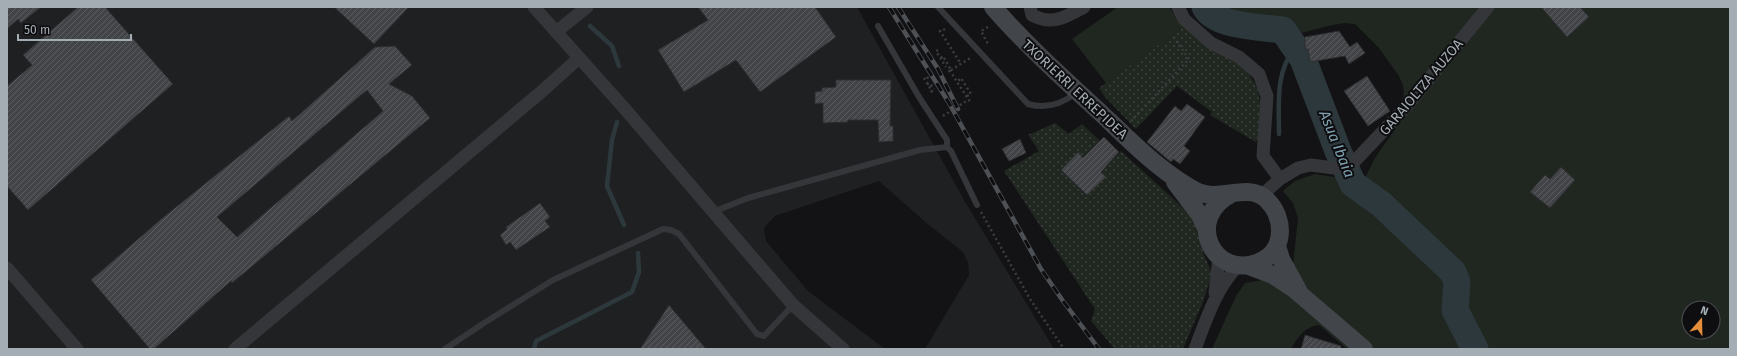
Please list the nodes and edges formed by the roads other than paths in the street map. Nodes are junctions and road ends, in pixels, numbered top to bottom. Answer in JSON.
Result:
{"nodes":[{"id":1,"x":534,"y":7,"type":"edge"},
{"id":2,"x":587,"y":7,"type":"edge"},
{"id":3,"x":938,"y":7,"type":"edge"},
{"id":4,"x":993,"y":7,"type":"edge"},
{"id":5,"x":1030,"y":7,"type":"edge"},
{"id":6,"x":1084,"y":7,"type":"edge"},
{"id":7,"x":1178,"y":7,"type":"edge"},
{"id":8,"x":1488,"y":7,"type":"edge"},
{"id":9,"x":878,"y":26,"type":"dead end"},
{"id":10,"x":556,"y":32,"type":"junction"},
{"id":11,"x":580,"y":58,"type":"junction"},
{"id":12,"x":1077,"y":92,"type":"junction"},
{"id":13,"x":947,"y":147,"type":"junction"},
{"id":14,"x":1161,"y":166,"type":"junction"},
{"id":15,"x":1280,"y":179,"type":"junction"},
{"id":16,"x":1232,"y":193,"type":"junction"},
{"id":17,"x":1262,"y":195,"type":"junction"},
{"id":18,"x":977,"y":205,"type":"road end"},
{"id":19,"x":713,"y":212,"type":"junction"},
{"id":20,"x":1206,"y":228,"type":"junction"},
{"id":21,"x":1277,"y":246,"type":"junction"},
{"id":22,"x":1219,"y":257,"type":"junction"},
{"id":23,"x":1244,"y":266,"type":"junction"},
{"id":24,"x":7,"y":268,"type":"edge"},
{"id":25,"x":1214,"y":301,"type":"junction"},
{"id":26,"x":793,"y":305,"type":"junction"},
{"id":27,"x":1313,"y":306,"type":"junction"},
{"id":28,"x":77,"y":349,"type":"edge"},
{"id":29,"x":235,"y":349,"type":"edge"},
{"id":30,"x":446,"y":349,"type":"edge"},
{"id":31,"x":843,"y":349,"type":"edge"},
{"id":32,"x":1195,"y":349,"type":"edge"},
{"id":33,"x":1364,"y":349,"type":"edge"}],
"edges":[{"from":1,"to":10,"type":"street"},
{"from":2,"to":10,"type":"street"},
{"from":3,"to":12,"type":"lane"},
{"from":4,"to":12,"type":"street","name":"TXORIERRI ERREPIDEA"},
{"from":5,"to":6,"type":"street"},
{"from":7,"to":15,"type":"street"},
{"from":8,"to":15,"type":"street","name":"GARAIOLTZA AUZOA"},
{"from":9,"to":13,"type":"lane"},
{"from":10,"to":11,"type":"street"},
{"from":11,"to":19,"type":"street"},
{"from":11,"to":29,"type":"street"},
{"from":12,"to":14,"type":"street","name":"TXORIERRI ERREPIDEA"},
{"from":13,"to":18,"type":"lane"},
{"from":13,"to":19,"type":"lane"},
{"from":14,"to":16,"type":"street","name":"TXORIERRI ERREPIDEA"},
{"from":14,"to":20,"type":"street","name":"TXORIERRI ERREPIDEA"},
{"from":15,"to":17,"type":"street"},
{"from":16,"to":17,"type":"street","name":"TXORIERRI ERREPIDEA"},
{"from":16,"to":20,"type":"street"},
{"from":17,"to":21,"type":"street"},
{"from":19,"to":26,"type":"street"},
{"from":20,"to":22,"type":"street","name":"TXORIERRI ERREPIDEA"},
{"from":21,"to":23,"type":"street"},
{"from":21,"to":27,"type":"street"},
{"from":22,"to":23,"type":"street"},
{"from":22,"to":25,"type":"street"},
{"from":23,"to":25,"type":"street"},
{"from":23,"to":27,"type":"street"},
{"from":24,"to":28,"type":"street"},
{"from":25,"to":32,"type":"street"},
{"from":26,"to":30,"type":"lane"},
{"from":26,"to":31,"type":"street"},
{"from":27,"to":33,"type":"street"}]}
